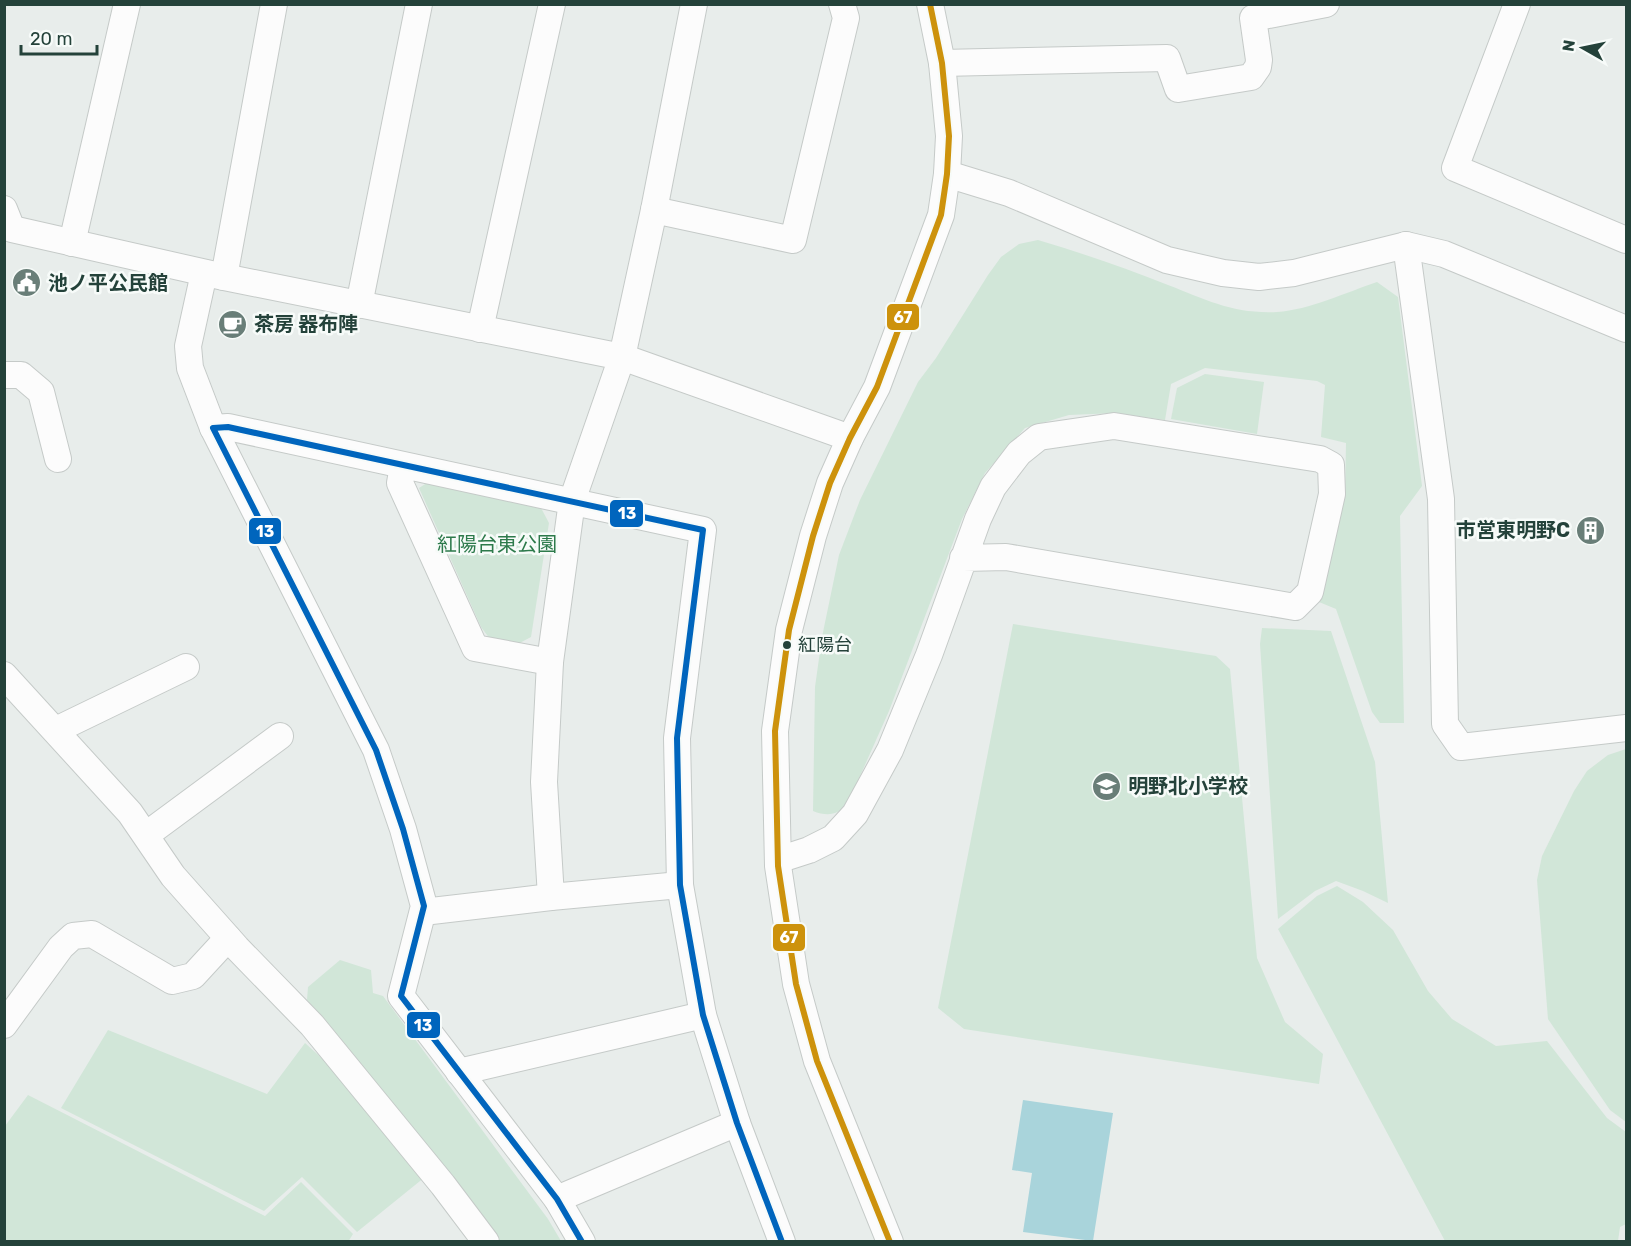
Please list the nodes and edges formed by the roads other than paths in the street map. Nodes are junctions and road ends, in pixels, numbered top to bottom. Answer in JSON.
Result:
{"nodes":[{"id":1,"x":127,"y":4,"type":"edge"},
{"id":2,"x":274,"y":4,"type":"edge"},
{"id":3,"x":419,"y":4,"type":"edge"},
{"id":4,"x":552,"y":4,"type":"edge"},
{"id":5,"x":694,"y":4,"type":"edge"},
{"id":6,"x":842,"y":4,"type":"edge"},
{"id":7,"x":930,"y":4,"type":"edge"},
{"id":8,"x":1326,"y":4,"type":"edge"},
{"id":9,"x":1517,"y":4,"type":"edge"},
{"id":10,"x":942,"y":63,"type":"junction"},
{"id":11,"x":947,"y":174,"type":"junction"},
{"id":12,"x":654,"y":210,"type":"junction"},
{"id":13,"x":7,"y":225,"type":"edge"},
{"id":14,"x":1626,"y":240,"type":"edge"},
{"id":15,"x":72,"y":243,"type":"junction"},
{"id":16,"x":1406,"y":245,"type":"junction"},
{"id":17,"x":214,"y":275,"type":"junction"},
{"id":18,"x":359,"y":305,"type":"junction"},
{"id":19,"x":480,"y":329,"type":"junction"},
{"id":20,"x":1626,"y":329,"type":"edge"},
{"id":21,"x":622,"y":357,"type":"junction"},
{"id":22,"x":4,"y":375,"type":"edge"},
{"id":23,"x":213,"y":428,"type":"junction"},
{"id":24,"x":850,"y":438,"type":"junction"},
{"id":25,"x":58,"y":459,"type":"dead end"},
{"id":26,"x":403,"y":466,"type":"junction"},
{"id":27,"x":572,"y":501,"type":"junction"},
{"id":28,"x":963,"y":558,"type":"junction"},
{"id":29,"x":550,"y":662,"type":"junction"},
{"id":30,"x":186,"y":667,"type":"dead end"},
{"id":31,"x":4,"y":675,"type":"edge"},
{"id":32,"x":1626,"y":728,"type":"edge"},
{"id":33,"x":57,"y":730,"type":"junction"},
{"id":34,"x":280,"y":736,"type":"dead end"},
{"id":35,"x":146,"y":835,"type":"junction"},
{"id":36,"x":778,"y":860,"type":"junction"},
{"id":37,"x":680,"y":885,"type":"junction"},
{"id":38,"x":551,"y":897,"type":"junction"},
{"id":39,"x":423,"y":912,"type":"junction"},
{"id":40,"x":228,"y":938,"type":"junction"},
{"id":41,"x":8,"y":1011,"type":"edge"},
{"id":42,"x":703,"y":1015,"type":"junction"},
{"id":43,"x":459,"y":1072,"type":"junction"},
{"id":44,"x":737,"y":1123,"type":"junction"},
{"id":45,"x":557,"y":1198,"type":"junction"},
{"id":46,"x":781,"y":1241,"type":"edge"},
{"id":47,"x":486,"y":1242,"type":"edge"},
{"id":48,"x":582,"y":1242,"type":"edge"},
{"id":49,"x":890,"y":1242,"type":"edge"}],
"edges":[{"from":1,"to":15,"type":"street"},
{"from":2,"to":17,"type":"street"},
{"from":3,"to":18,"type":"street"},
{"from":4,"to":19,"type":"street"},
{"from":5,"to":12,"type":"street"},
{"from":6,"to":12,"type":"street"},
{"from":7,"to":10,"type":"street"},
{"from":8,"to":10,"type":"street"},
{"from":9,"to":14,"type":"street"},
{"from":10,"to":11,"type":"street"},
{"from":11,"to":16,"type":"street"},
{"from":11,"to":24,"type":"street"},
{"from":12,"to":21,"type":"street"},
{"from":13,"to":15,"type":"street"},
{"from":15,"to":17,"type":"street"},
{"from":16,"to":20,"type":"street"},
{"from":16,"to":32,"type":"street"},
{"from":17,"to":18,"type":"street"},
{"from":17,"to":23,"type":"street"},
{"from":18,"to":19,"type":"street"},
{"from":19,"to":21,"type":"street"},
{"from":21,"to":24,"type":"street"},
{"from":21,"to":27,"type":"street"},
{"from":22,"to":25,"type":"street"},
{"from":23,"to":26,"type":"street"},
{"from":23,"to":39,"type":"street"},
{"from":24,"to":36,"type":"street"},
{"from":26,"to":27,"type":"street"},
{"from":26,"to":29,"type":"street"},
{"from":27,"to":29,"type":"street"},
{"from":27,"to":37,"type":"street"},
{"from":28,"to":28,"type":"street"},
{"from":28,"to":36,"type":"street"},
{"from":29,"to":38,"type":"street"},
{"from":30,"to":33,"type":"street"},
{"from":31,"to":33,"type":"street"},
{"from":33,"to":35,"type":"street"},
{"from":34,"to":35,"type":"street"},
{"from":35,"to":40,"type":"street"},
{"from":36,"to":49,"type":"street"},
{"from":37,"to":38,"type":"street"},
{"from":37,"to":42,"type":"street"},
{"from":38,"to":39,"type":"street"},
{"from":39,"to":43,"type":"street"},
{"from":40,"to":41,"type":"street"},
{"from":40,"to":47,"type":"street"},
{"from":42,"to":43,"type":"street"},
{"from":42,"to":44,"type":"street"},
{"from":43,"to":45,"type":"street"},
{"from":44,"to":45,"type":"street"},
{"from":44,"to":46,"type":"street"},
{"from":45,"to":48,"type":"street"}]}
